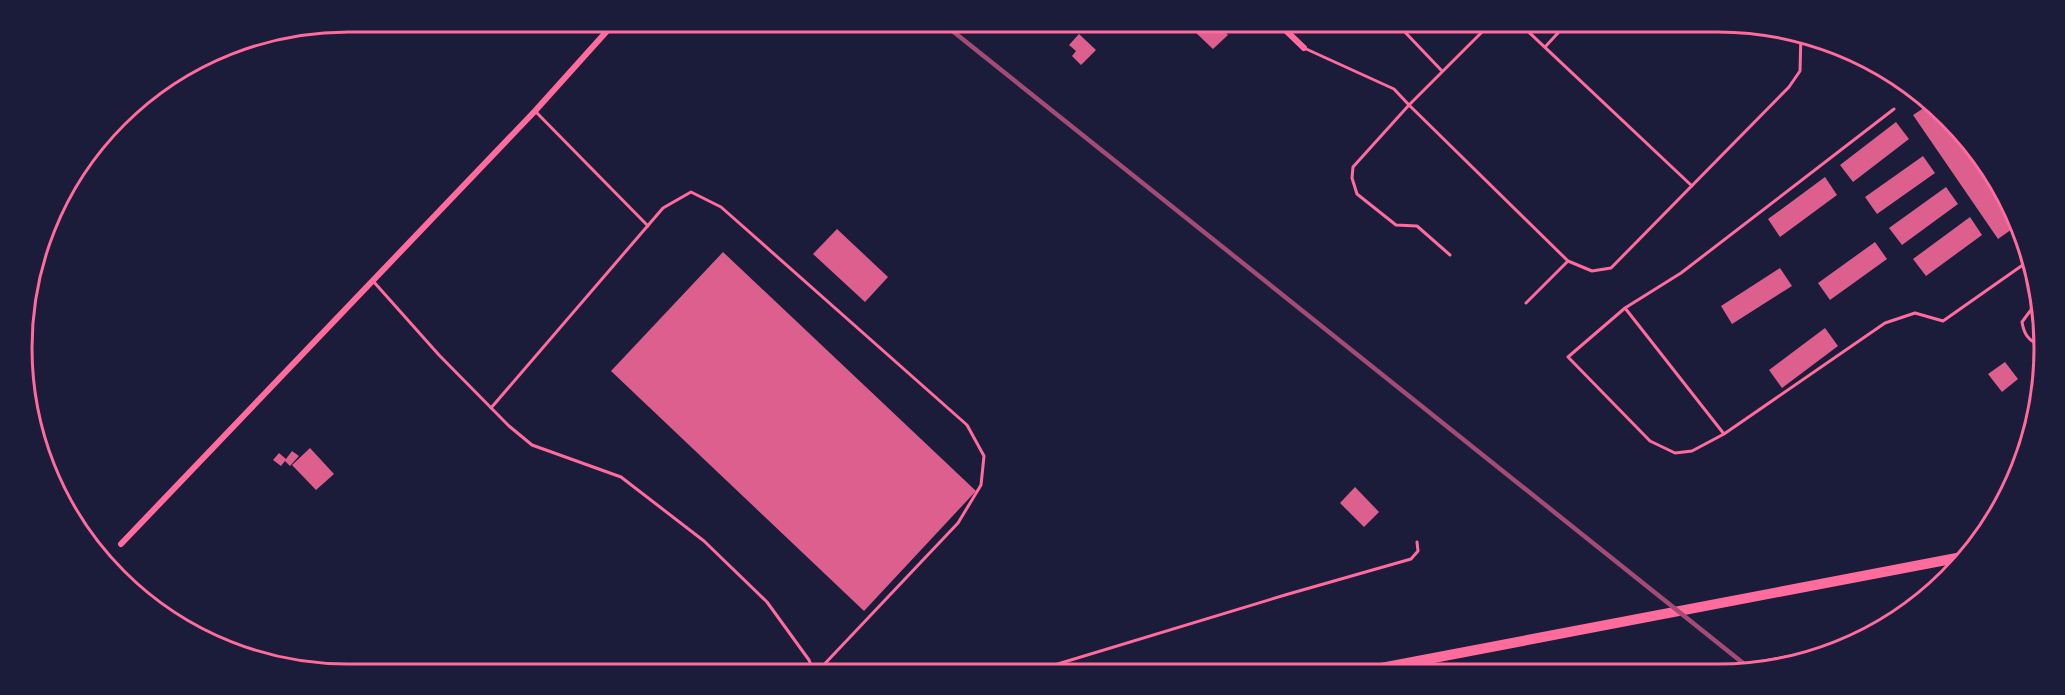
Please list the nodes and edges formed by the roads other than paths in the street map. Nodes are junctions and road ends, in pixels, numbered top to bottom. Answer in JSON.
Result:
{"nodes":[{"id":1,"x":606,"y":32,"type":"edge"},
{"id":2,"x":1287,"y":32,"type":"edge"},
{"id":3,"x":1405,"y":32,"type":"edge"},
{"id":4,"x":1482,"y":32,"type":"edge"},
{"id":5,"x":1529,"y":32,"type":"edge"},
{"id":6,"x":1559,"y":32,"type":"edge"},
{"id":7,"x":1801,"y":43,"type":"edge"},
{"id":8,"x":1545,"y":47,"type":"junction"},
{"id":9,"x":1304,"y":48,"type":"joint"},
{"id":10,"x":1442,"y":71,"type":"junction"},
{"id":11,"x":1409,"y":105,"type":"junction"},
{"id":12,"x":1894,"y":109,"type":"dead end"},
{"id":13,"x":535,"y":111,"type":"junction"},
{"id":14,"x":1692,"y":186,"type":"junction"},
{"id":15,"x":648,"y":226,"type":"junction"},
{"id":16,"x":1450,"y":255,"type":"dead end"},
{"id":17,"x":1568,"y":261,"type":"junction"},
{"id":18,"x":2023,"y":265,"type":"edge"},
{"id":19,"x":372,"y":279,"type":"junction"},
{"id":20,"x":1526,"y":303,"type":"dead end"},
{"id":21,"x":1625,"y":308,"type":"junction"},
{"id":22,"x":2031,"y":309,"type":"edge"},
{"id":23,"x":2034,"y":343,"type":"edge"},
{"id":24,"x":491,"y":408,"type":"junction"},
{"id":25,"x":1724,"y":434,"type":"junction"},
{"id":26,"x":1417,"y":542,"type":"dead end"},
{"id":27,"x":121,"y":544,"type":"dead end"},
{"id":28,"x":1952,"y":559,"type":"edge"},
{"id":29,"x":811,"y":664,"type":"edge"},
{"id":30,"x":824,"y":664,"type":"edge"},
{"id":31,"x":1058,"y":664,"type":"edge"},
{"id":32,"x":1404,"y":664,"type":"edge"}],
"edges":[{"from":1,"to":13,"type":"street"},
{"from":2,"to":9,"type":"street"},
{"from":3,"to":10,"type":"lane"},
{"from":4,"to":10,"type":"lane"},
{"from":5,"to":8,"type":"lane"},
{"from":6,"to":8,"type":"lane"},
{"from":7,"to":14,"type":"lane"},
{"from":8,"to":14,"type":"lane"},
{"from":9,"to":11,"type":"lane"},
{"from":10,"to":11,"type":"lane"},
{"from":11,"to":16,"type":"lane"},
{"from":11,"to":17,"type":"lane"},
{"from":12,"to":21,"type":"lane"},
{"from":13,"to":15,"type":"lane"},
{"from":13,"to":19,"type":"street"},
{"from":14,"to":17,"type":"lane"},
{"from":15,"to":24,"type":"lane"},
{"from":15,"to":30,"type":"lane"},
{"from":17,"to":20,"type":"lane"},
{"from":18,"to":25,"type":"lane"},
{"from":19,"to":24,"type":"lane"},
{"from":19,"to":27,"type":"street"},
{"from":21,"to":25,"type":"lane"},
{"from":21,"to":25,"type":"lane"},
{"from":22,"to":23,"type":"lane"},
{"from":24,"to":29,"type":"lane"},
{"from":26,"to":31,"type":"lane"},
{"from":28,"to":32,"type":"main road"}]}
